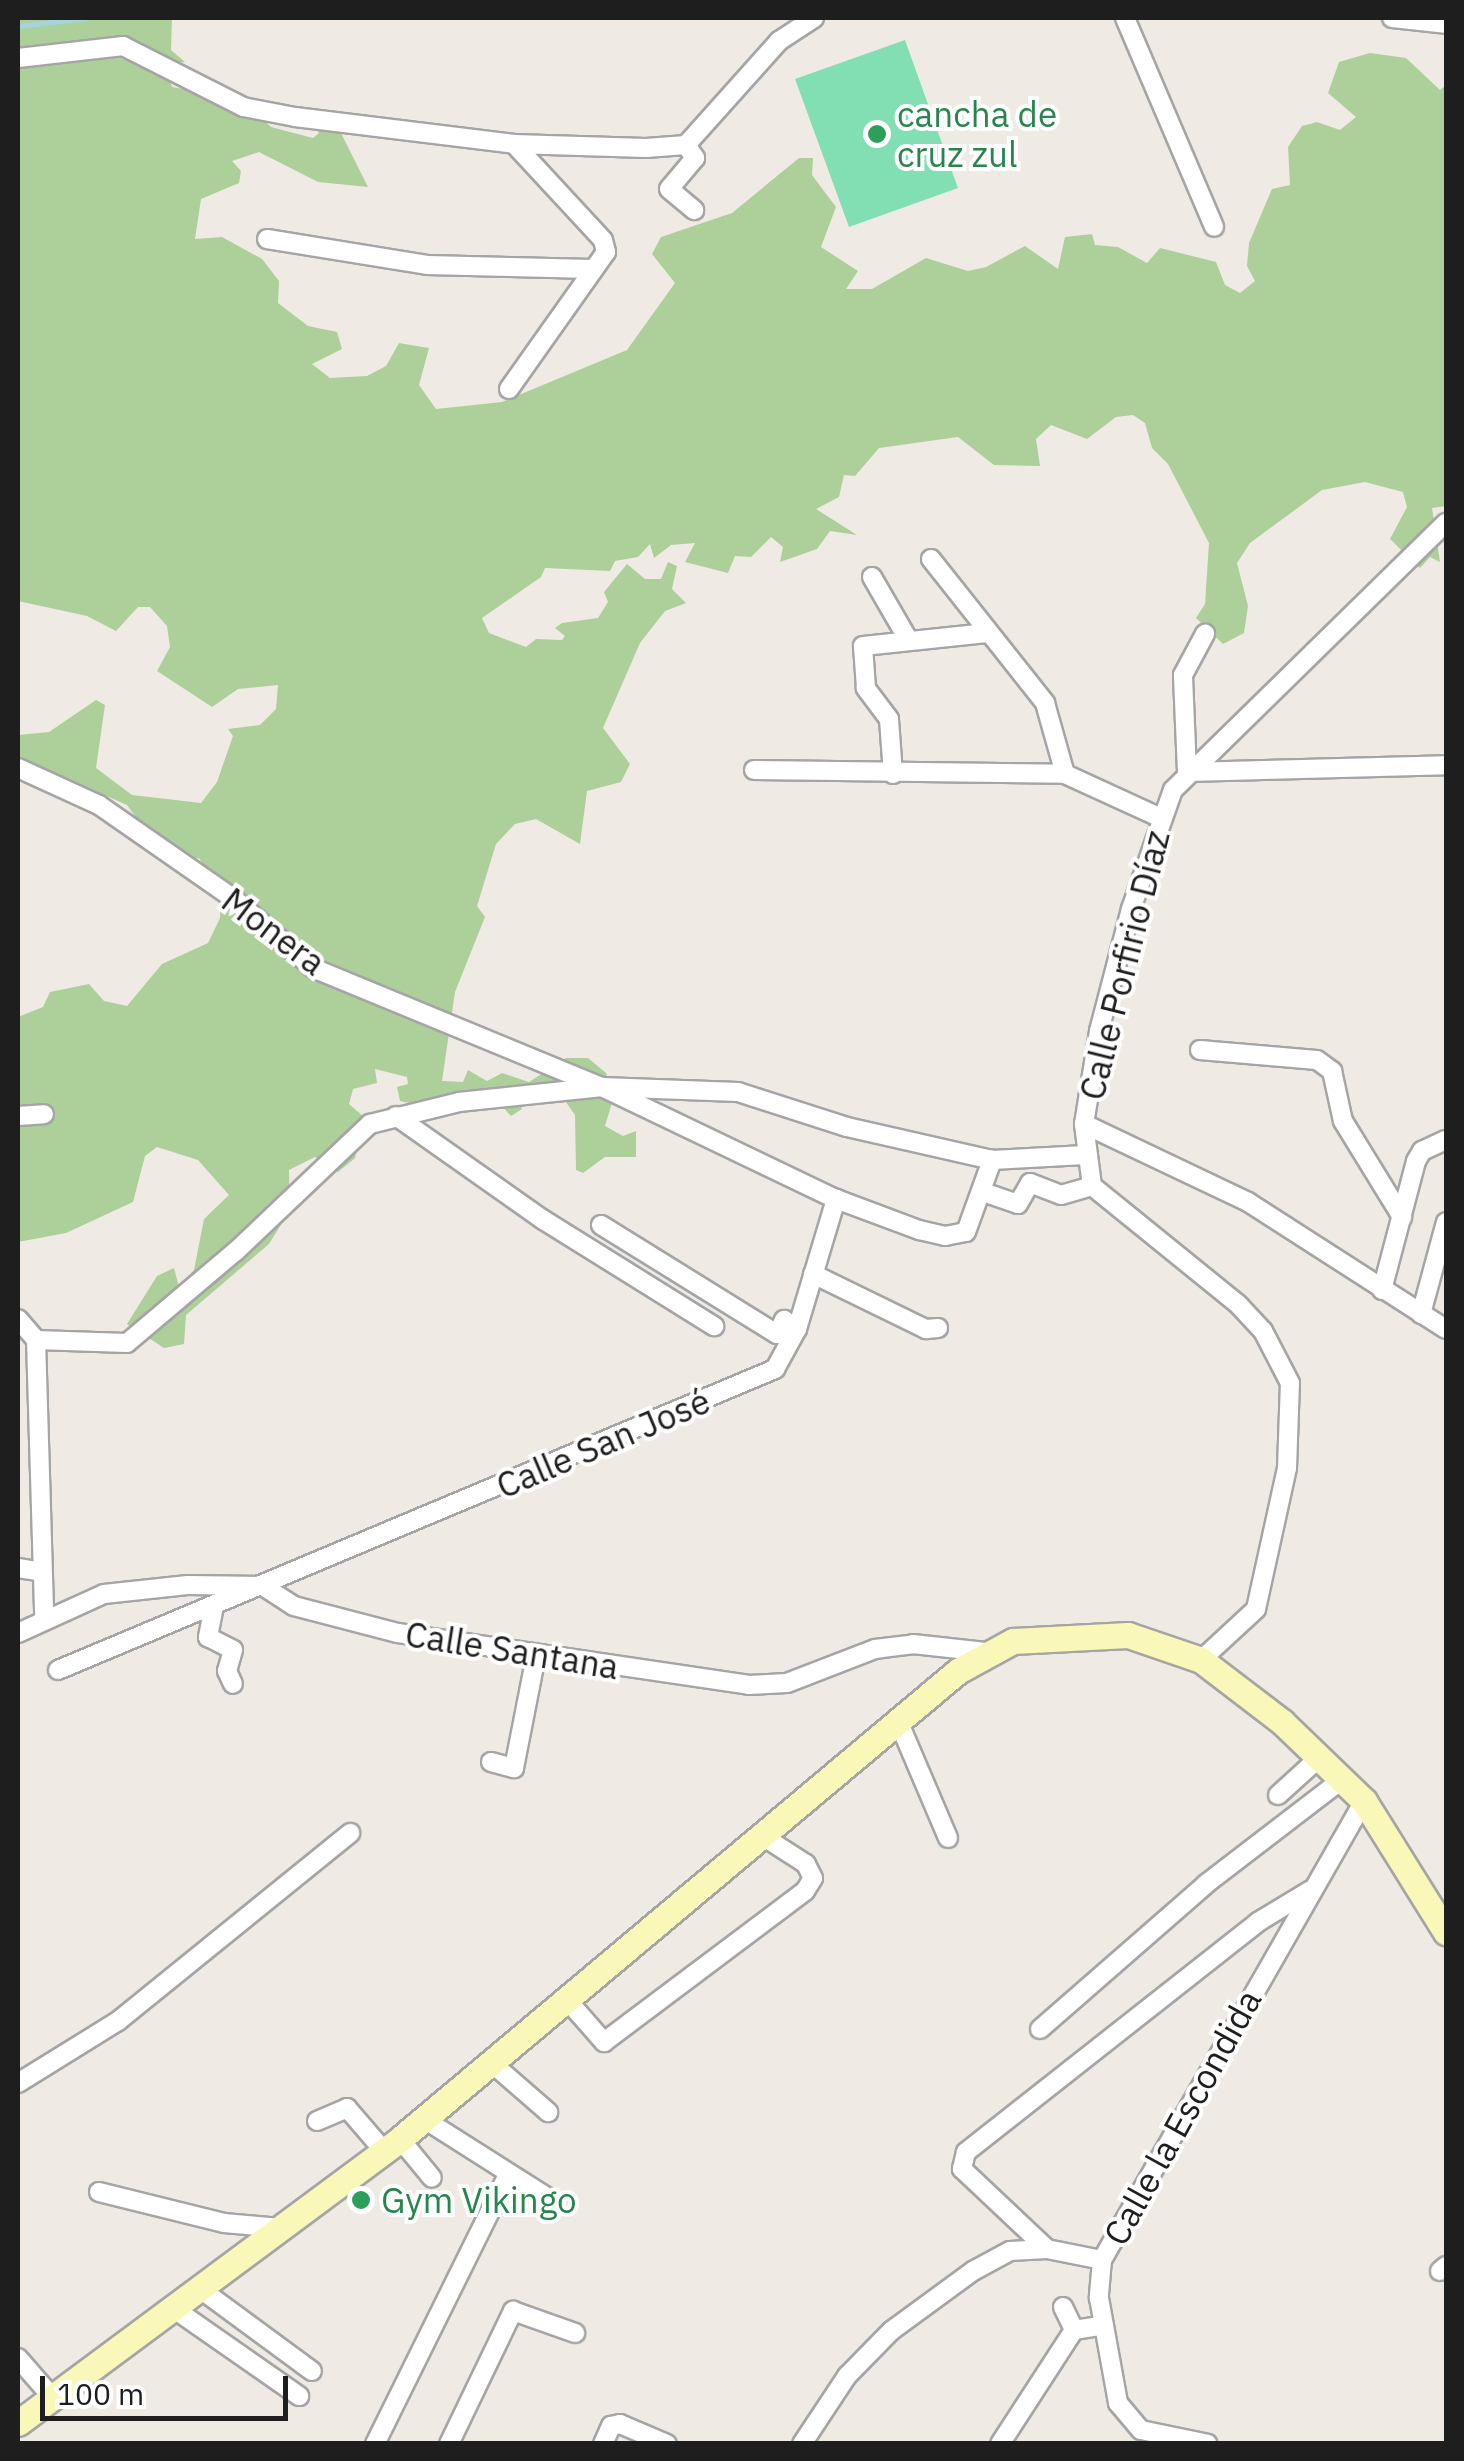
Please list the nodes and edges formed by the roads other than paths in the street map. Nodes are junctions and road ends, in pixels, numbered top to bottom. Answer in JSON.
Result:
{"nodes":[{"id":1,"x":814,"y":18,"type":"edge"},
{"id":2,"x":1125,"y":18,"type":"edge"},
{"id":3,"x":1392,"y":18,"type":"edge"},
{"id":4,"x":1446,"y":24,"type":"edge"},
{"id":5,"x":18,"y":58,"type":"edge"},
{"id":6,"x":514,"y":144,"type":"junction"},
{"id":7,"x":686,"y":145,"type":"junction"},
{"id":8,"x":694,"y":210,"type":"dead end"},
{"id":9,"x":1214,"y":227,"type":"dead end"},
{"id":10,"x":266,"y":239,"type":"dead end"},
{"id":11,"x":592,"y":269,"type":"junction"},
{"id":12,"x":509,"y":390,"type":"dead end"},
{"id":13,"x":1446,"y":523,"type":"edge"},
{"id":14,"x":931,"y":560,"type":"dead end"},
{"id":15,"x":872,"y":577,"type":"dead end"},
{"id":16,"x":987,"y":632,"type":"junction"},
{"id":17,"x":1205,"y":634,"type":"dead end"},
{"id":18,"x":910,"y":641,"type":"junction"},
{"id":19,"x":1446,"y":765,"type":"edge"},
{"id":20,"x":18,"y":768,"type":"edge"},
{"id":21,"x":754,"y":770,"type":"dead end"},
{"id":22,"x":1188,"y":772,"type":"junction"},
{"id":23,"x":894,"y":774,"type":"junction"},
{"id":24,"x":1065,"y":774,"type":"junction"},
{"id":25,"x":1162,"y":818,"type":"junction"},
{"id":26,"x":1200,"y":1050,"type":"dead end"},
{"id":27,"x":602,"y":1086,"type":"junction"},
{"id":28,"x":44,"y":1114,"type":"dead end"},
{"id":29,"x":18,"y":1116,"type":"edge"},
{"id":30,"x":396,"y":1116,"type":"junction"},
{"id":31,"x":1084,"y":1124,"type":"junction"},
{"id":32,"x":1446,"y":1140,"type":"edge"},
{"id":33,"x":1084,"y":1155,"type":"junction"},
{"id":34,"x":992,"y":1160,"type":"junction"},
{"id":35,"x":1092,"y":1186,"type":"junction"},
{"id":36,"x":983,"y":1192,"type":"junction"},
{"id":37,"x":836,"y":1199,"type":"junction"},
{"id":38,"x":1402,"y":1216,"type":"junction"},
{"id":39,"x":1446,"y":1222,"type":"edge"},
{"id":40,"x":601,"y":1226,"type":"dead end"},
{"id":41,"x":812,"y":1274,"type":"junction"},
{"id":42,"x":1382,"y":1290,"type":"junction"},
{"id":43,"x":1421,"y":1314,"type":"junction"},
{"id":44,"x":18,"y":1319,"type":"edge"},
{"id":45,"x":714,"y":1326,"type":"dead end"},
{"id":46,"x":938,"y":1328,"type":"dead end"},
{"id":47,"x":797,"y":1329,"type":"junction"},
{"id":48,"x":1446,"y":1329,"type":"edge"},
{"id":49,"x":36,"y":1340,"type":"junction"},
{"id":50,"x":18,"y":1568,"type":"edge"},
{"id":51,"x":38,"y":1571,"type":"junction"},
{"id":52,"x":263,"y":1586,"type":"junction"},
{"id":53,"x":214,"y":1606,"type":"junction"},
{"id":54,"x":44,"y":1616,"type":"junction"},
{"id":55,"x":18,"y":1632,"type":"edge"},
{"id":56,"x":986,"y":1652,"type":"junction"},
{"id":57,"x":536,"y":1656,"type":"junction"},
{"id":58,"x":1201,"y":1660,"type":"junction"},
{"id":59,"x":58,"y":1670,"type":"dead end"},
{"id":60,"x":233,"y":1684,"type":"dead end"},
{"id":61,"x":899,"y":1723,"type":"junction"},
{"id":62,"x":1321,"y":1756,"type":"junction"},
{"id":63,"x":490,"y":1762,"type":"dead end"},
{"id":64,"x":1344,"y":1779,"type":"junction"},
{"id":65,"x":1278,"y":1795,"type":"dead end"},
{"id":66,"x":1364,"y":1801,"type":"junction"},
{"id":67,"x":350,"y":1833,"type":"dead end"},
{"id":68,"x":764,"y":1837,"type":"junction"},
{"id":69,"x":948,"y":1838,"type":"dead end"},
{"id":70,"x":1309,"y":1891,"type":"junction"},
{"id":71,"x":1445,"y":1925,"type":"edge"},
{"id":72,"x":568,"y":2001,"type":"junction"},
{"id":73,"x":1040,"y":2028,"type":"dead end"},
{"id":74,"x":494,"y":2064,"type":"junction"},
{"id":75,"x":18,"y":2082,"type":"edge"},
{"id":76,"x":548,"y":2112,"type":"dead end"},
{"id":77,"x":424,"y":2119,"type":"junction"},
{"id":78,"x":317,"y":2121,"type":"dead end"},
{"id":79,"x":392,"y":2145,"type":"junction"},
{"id":80,"x":508,"y":2176,"type":"junction"},
{"id":81,"x":432,"y":2178,"type":"dead end"},
{"id":82,"x":99,"y":2192,"type":"dead end"},
{"id":83,"x":553,"y":2201,"type":"dead end"},
{"id":84,"x":281,"y":2227,"type":"junction"},
{"id":85,"x":1047,"y":2249,"type":"junction"},
{"id":86,"x":1102,"y":2260,"type":"junction"},
{"id":87,"x":199,"y":2288,"type":"junction"},
{"id":88,"x":1064,"y":2307,"type":"dead end"},
{"id":89,"x":173,"y":2308,"type":"junction"},
{"id":90,"x":1104,"y":2325,"type":"junction"},
{"id":91,"x":1074,"y":2330,"type":"junction"},
{"id":92,"x":575,"y":2333,"type":"dead end"},
{"id":93,"x":18,"y":2358,"type":"edge"},
{"id":94,"x":312,"y":2371,"type":"dead end"},
{"id":95,"x":52,"y":2396,"type":"junction"},
{"id":96,"x":299,"y":2396,"type":"dead end"},
{"id":97,"x":18,"y":2423,"type":"edge"},
{"id":98,"x":1136,"y":2437,"type":"edge"},
{"id":99,"x":1194,"y":2442,"type":"edge"},
{"id":100,"x":375,"y":2444,"type":"edge"},
{"id":101,"x":450,"y":2444,"type":"edge"},
{"id":102,"x":604,"y":2444,"type":"edge"},
{"id":103,"x":667,"y":2444,"type":"edge"},
{"id":104,"x":802,"y":2444,"type":"edge"},
{"id":105,"x":1000,"y":2444,"type":"edge"}],
"edges":[{"from":1,"to":7,"type":"street"},
{"from":2,"to":9,"type":"street"},
{"from":3,"to":4,"type":"street"},
{"from":5,"to":6,"type":"street"},
{"from":6,"to":7,"type":"street"},
{"from":6,"to":11,"type":"street"},
{"from":7,"to":8,"type":"street"},
{"from":10,"to":11,"type":"street"},
{"from":11,"to":12,"type":"street"},
{"from":13,"to":22,"type":"street","name":"Calle Porfirio Díaz"},
{"from":14,"to":16,"type":"street"},
{"from":15,"to":18,"type":"street"},
{"from":16,"to":18,"type":"street"},
{"from":16,"to":24,"type":"street"},
{"from":17,"to":22,"type":"street"},
{"from":18,"to":23,"type":"street"},
{"from":19,"to":22,"type":"street"},
{"from":20,"to":27,"type":"street","name":"Monera"},
{"from":21,"to":23,"type":"street"},
{"from":22,"to":25,"type":"street","name":"Calle Porfirio Díaz"},
{"from":23,"to":24,"type":"street"},
{"from":24,"to":25,"type":"street"},
{"from":25,"to":31,"type":"street","name":"Calle Porfirio Díaz"},
{"from":26,"to":38,"type":"street"},
{"from":27,"to":30,"type":"street"},
{"from":27,"to":34,"type":"street"},
{"from":27,"to":37,"type":"street","name":"Monera"},
{"from":28,"to":29,"type":"street"},
{"from":30,"to":45,"type":"street"},
{"from":30,"to":49,"type":"street"},
{"from":31,"to":33,"type":"street","name":"Calle Porfirio Díaz"},
{"from":31,"to":42,"type":"street"},
{"from":32,"to":38,"type":"street"},
{"from":33,"to":34,"type":"street"},
{"from":33,"to":35,"type":"street","name":"Calle Porfirio Díaz"},
{"from":34,"to":36,"type":"street"},
{"from":35,"to":36,"type":"street"},
{"from":35,"to":58,"type":"street"},
{"from":36,"to":37,"type":"street","name":"Monera"},
{"from":37,"to":41,"type":"street","name":"Calle San José"},
{"from":38,"to":42,"type":"street"},
{"from":39,"to":43,"type":"street"},
{"from":40,"to":47,"type":"street"},
{"from":41,"to":46,"type":"street"},
{"from":41,"to":47,"type":"street","name":"Calle San José"},
{"from":42,"to":43,"type":"street"},
{"from":43,"to":48,"type":"street"},
{"from":44,"to":49,"type":"street"},
{"from":47,"to":52,"type":"street","name":"Calle San José"},
{"from":49,"to":51,"type":"street"},
{"from":50,"to":51,"type":"street"},
{"from":51,"to":54,"type":"street"},
{"from":52,"to":53,"type":"street","name":"Calle San José"},
{"from":52,"to":54,"type":"street","name":"Calle Santana"},
{"from":52,"to":57,"type":"street","name":"Calle Santana"},
{"from":53,"to":59,"type":"street","name":"Calle San José"},
{"from":53,"to":60,"type":"street"},
{"from":54,"to":55,"type":"street","name":"Calle Santana"},
{"from":56,"to":57,"type":"street","name":"Calle Santana"},
{"from":56,"to":58,"type":"street"},
{"from":56,"to":61,"type":"street"},
{"from":57,"to":63,"type":"street"},
{"from":58,"to":62,"type":"street"},
{"from":61,"to":68,"type":"street"},
{"from":61,"to":69,"type":"street"},
{"from":62,"to":64,"type":"street"},
{"from":62,"to":65,"type":"street"},
{"from":64,"to":66,"type":"street"},
{"from":64,"to":73,"type":"street"},
{"from":66,"to":70,"type":"street","name":"Calle la Escondida"},
{"from":66,"to":71,"type":"street"},
{"from":67,"to":75,"type":"street"},
{"from":68,"to":72,"type":"street"},
{"from":68,"to":72,"type":"street"},
{"from":70,"to":85,"type":"street"},
{"from":70,"to":86,"type":"street","name":"Calle la Escondida"},
{"from":72,"to":74,"type":"street"},
{"from":74,"to":76,"type":"street"},
{"from":74,"to":77,"type":"street"},
{"from":77,"to":79,"type":"street"},
{"from":77,"to":80,"type":"street"},
{"from":78,"to":79,"type":"street"},
{"from":79,"to":81,"type":"street"},
{"from":79,"to":84,"type":"street"},
{"from":80,"to":83,"type":"street"},
{"from":80,"to":100,"type":"street"},
{"from":82,"to":84,"type":"street"},
{"from":84,"to":87,"type":"street"},
{"from":85,"to":86,"type":"street","name":"Calle la Escondida"},
{"from":85,"to":104,"type":"street","name":"Calle la Escondida"},
{"from":86,"to":90,"type":"street"},
{"from":87,"to":89,"type":"street"},
{"from":87,"to":94,"type":"street"},
{"from":88,"to":91,"type":"street"},
{"from":89,"to":95,"type":"street"},
{"from":89,"to":96,"type":"street"},
{"from":90,"to":91,"type":"street"},
{"from":90,"to":98,"type":"street"},
{"from":91,"to":105,"type":"street"},
{"from":92,"to":101,"type":"street"},
{"from":93,"to":95,"type":"street"},
{"from":95,"to":97,"type":"street"},
{"from":98,"to":99,"type":"street"},
{"from":102,"to":103,"type":"street"}]}
